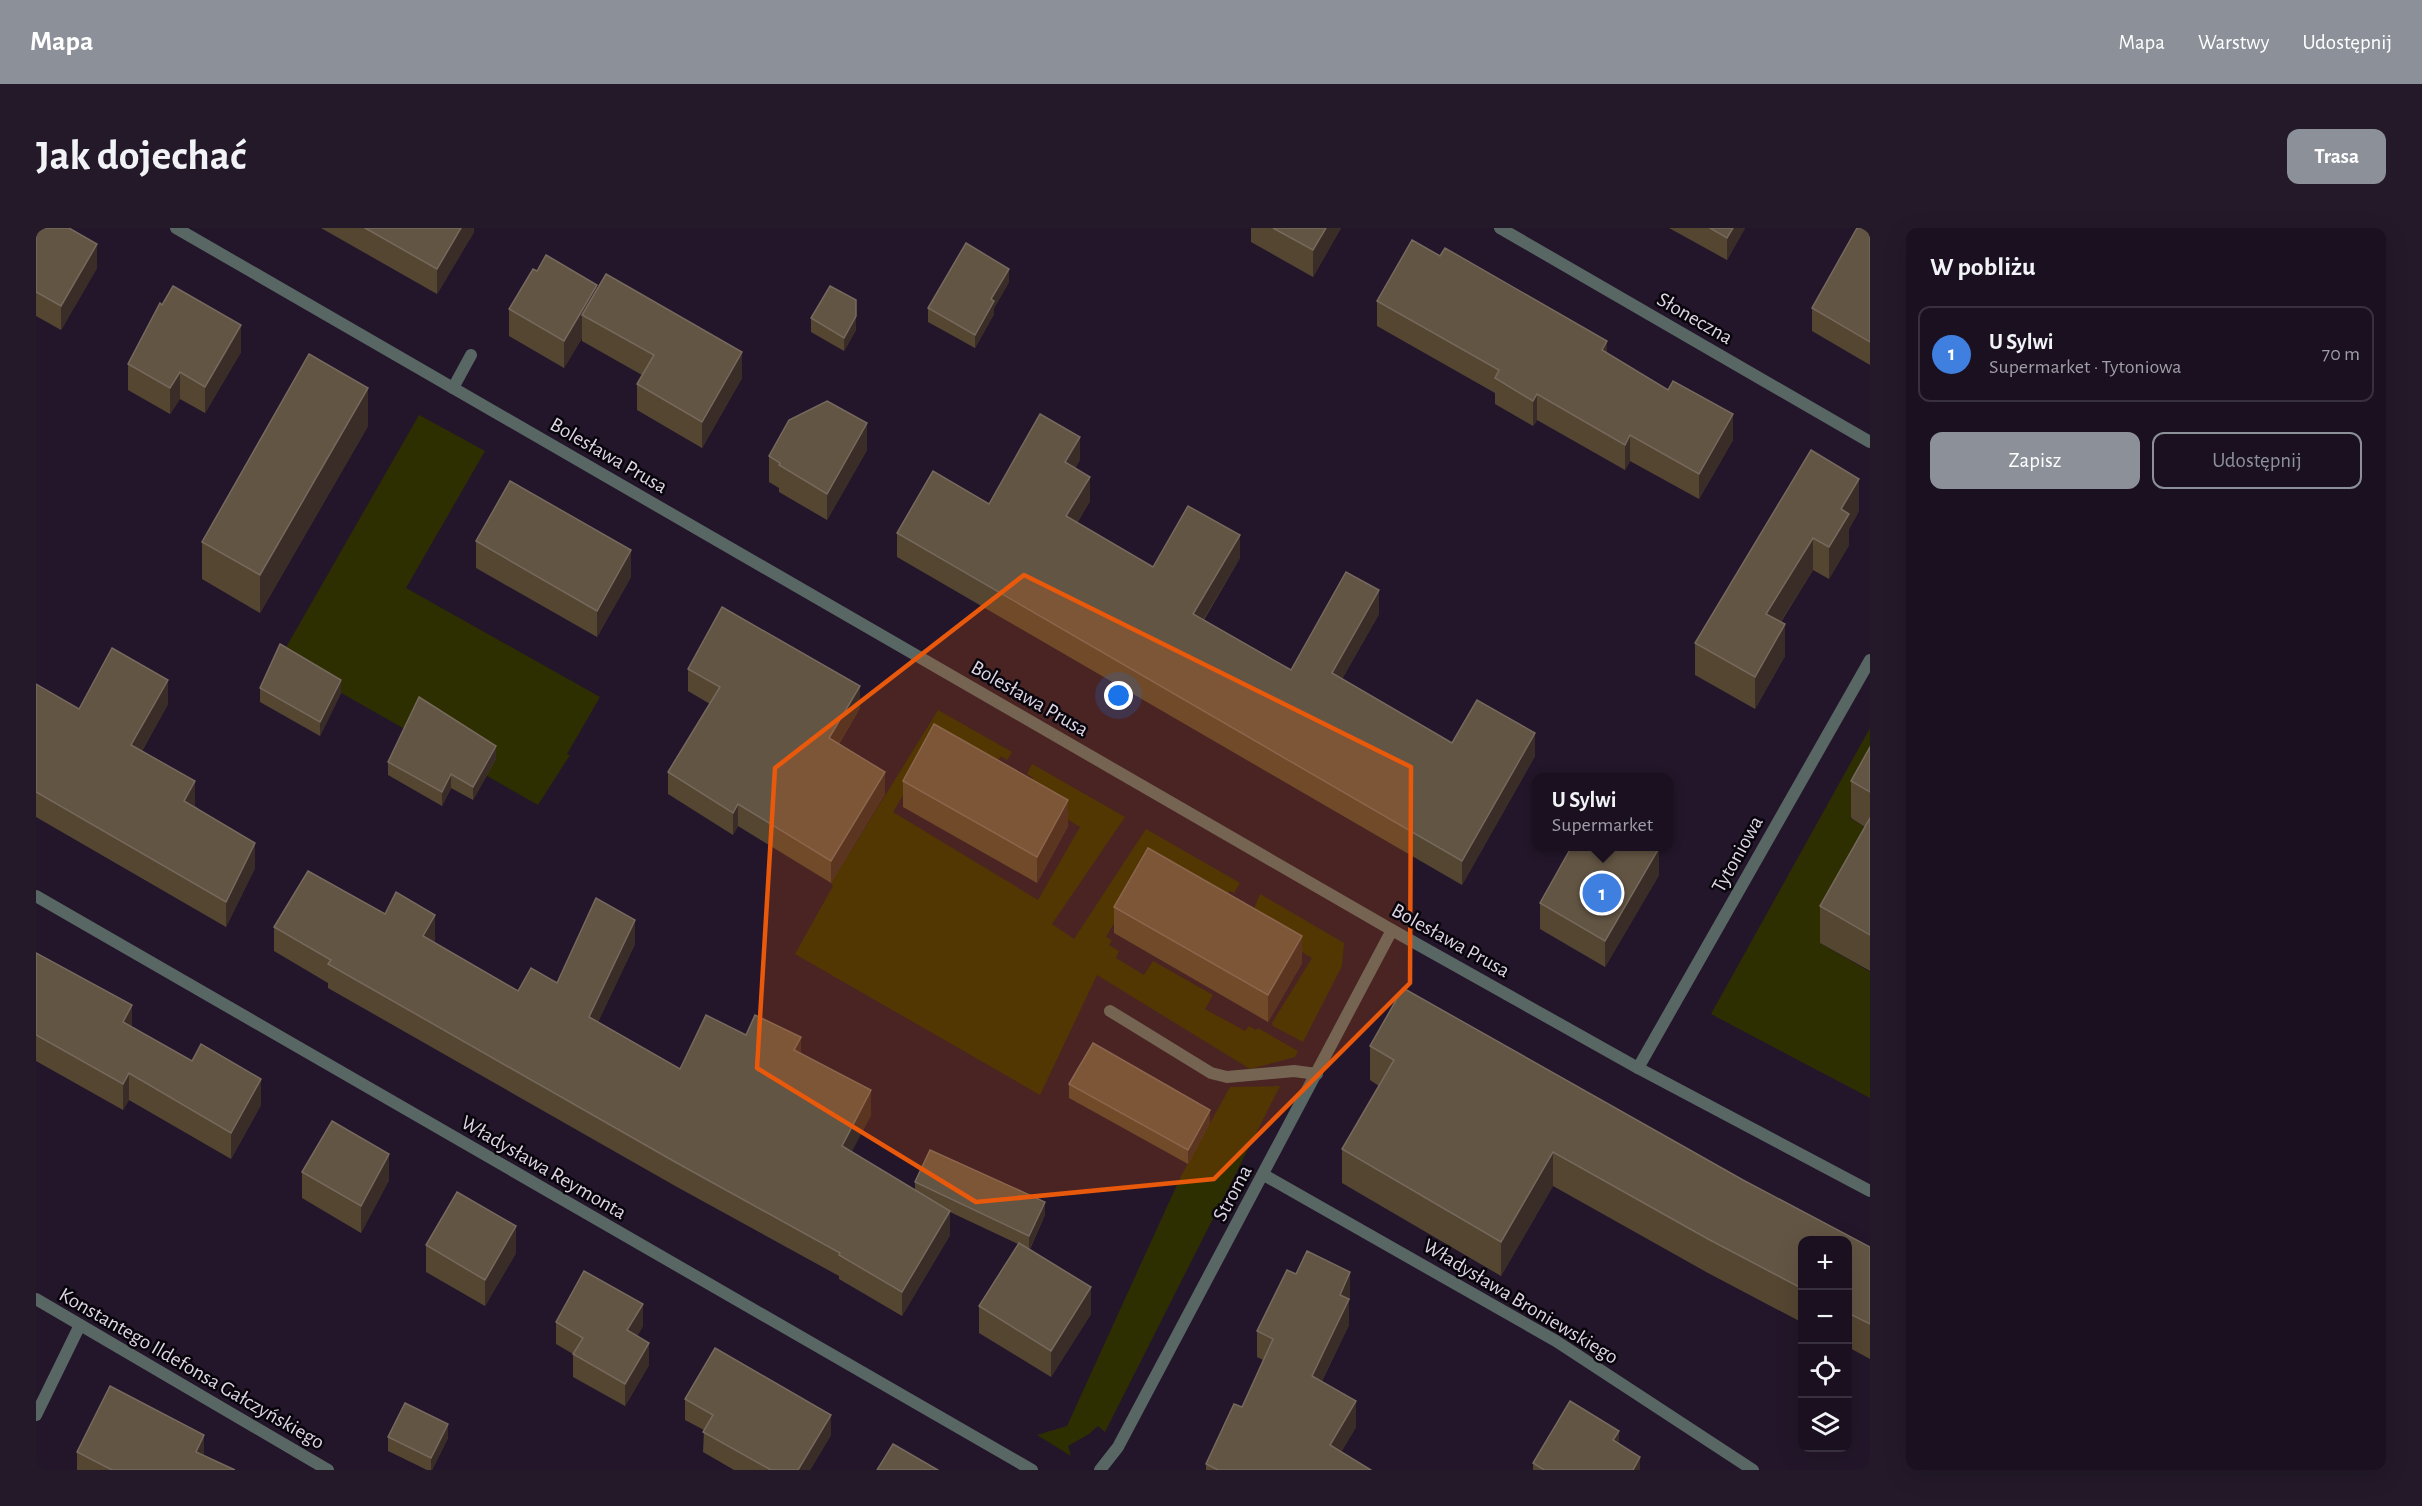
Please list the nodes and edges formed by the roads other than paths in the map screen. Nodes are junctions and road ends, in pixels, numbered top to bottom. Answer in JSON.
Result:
{"nodes":[{"id":1,"x":176,"y":228,"type":"edge"},
{"id":2,"x":1500,"y":228,"type":"edge"},
{"id":3,"x":471,"y":355,"type":"dead end"},
{"id":4,"x":453,"y":388,"type":"junction"},
{"id":5,"x":1870,"y":442,"type":"edge"},
{"id":6,"x":1870,"y":660,"type":"edge"},
{"id":7,"x":36,"y":896,"type":"edge"},
{"id":8,"x":1392,"y":930,"type":"junction"},
{"id":9,"x":1110,"y":1011,"type":"dead end"},
{"id":10,"x":1638,"y":1068,"type":"junction"},
{"id":11,"x":1317,"y":1074,"type":"junction"},
{"id":12,"x":1264,"y":1175,"type":"junction"},
{"id":13,"x":1870,"y":1191,"type":"edge"},
{"id":14,"x":36,"y":1299,"type":"edge"},
{"id":15,"x":80,"y":1325,"type":"junction"},
{"id":16,"x":36,"y":1415,"type":"edge"},
{"id":17,"x":328,"y":1470,"type":"edge"},
{"id":18,"x":1032,"y":1470,"type":"edge"},
{"id":19,"x":1100,"y":1470,"type":"edge"},
{"id":20,"x":1753,"y":1470,"type":"edge"}],
"edges":[{"from":1,"to":4,"type":"street","name":"Bolesława Prusa"},
{"from":2,"to":5,"type":"street","name":"Słoneczna"},
{"from":3,"to":4,"type":"street"},
{"from":4,"to":8,"type":"street","name":"Bolesława Prusa"},
{"from":6,"to":10,"type":"street","name":"Tytoniowa"},
{"from":7,"to":18,"type":"street","name":"Władysława Reymonta"},
{"from":8,"to":10,"type":"street","name":"Bolesława Prusa"},
{"from":8,"to":11,"type":"street","name":"Stroma"},
{"from":9,"to":11,"type":"street"},
{"from":10,"to":13,"type":"street","name":"Bolesława Prusa"},
{"from":11,"to":12,"type":"street","name":"Stroma"},
{"from":12,"to":19,"type":"street","name":"Stroma"},
{"from":12,"to":20,"type":"street","name":"Władysława Broniewskiego"},
{"from":14,"to":15,"type":"street","name":"Konstantego Ildefonsa Gałczyńskiego"},
{"from":15,"to":16,"type":"street"},
{"from":15,"to":17,"type":"street","name":"Konstantego Ildefonsa Gałczyńskiego"}]}
